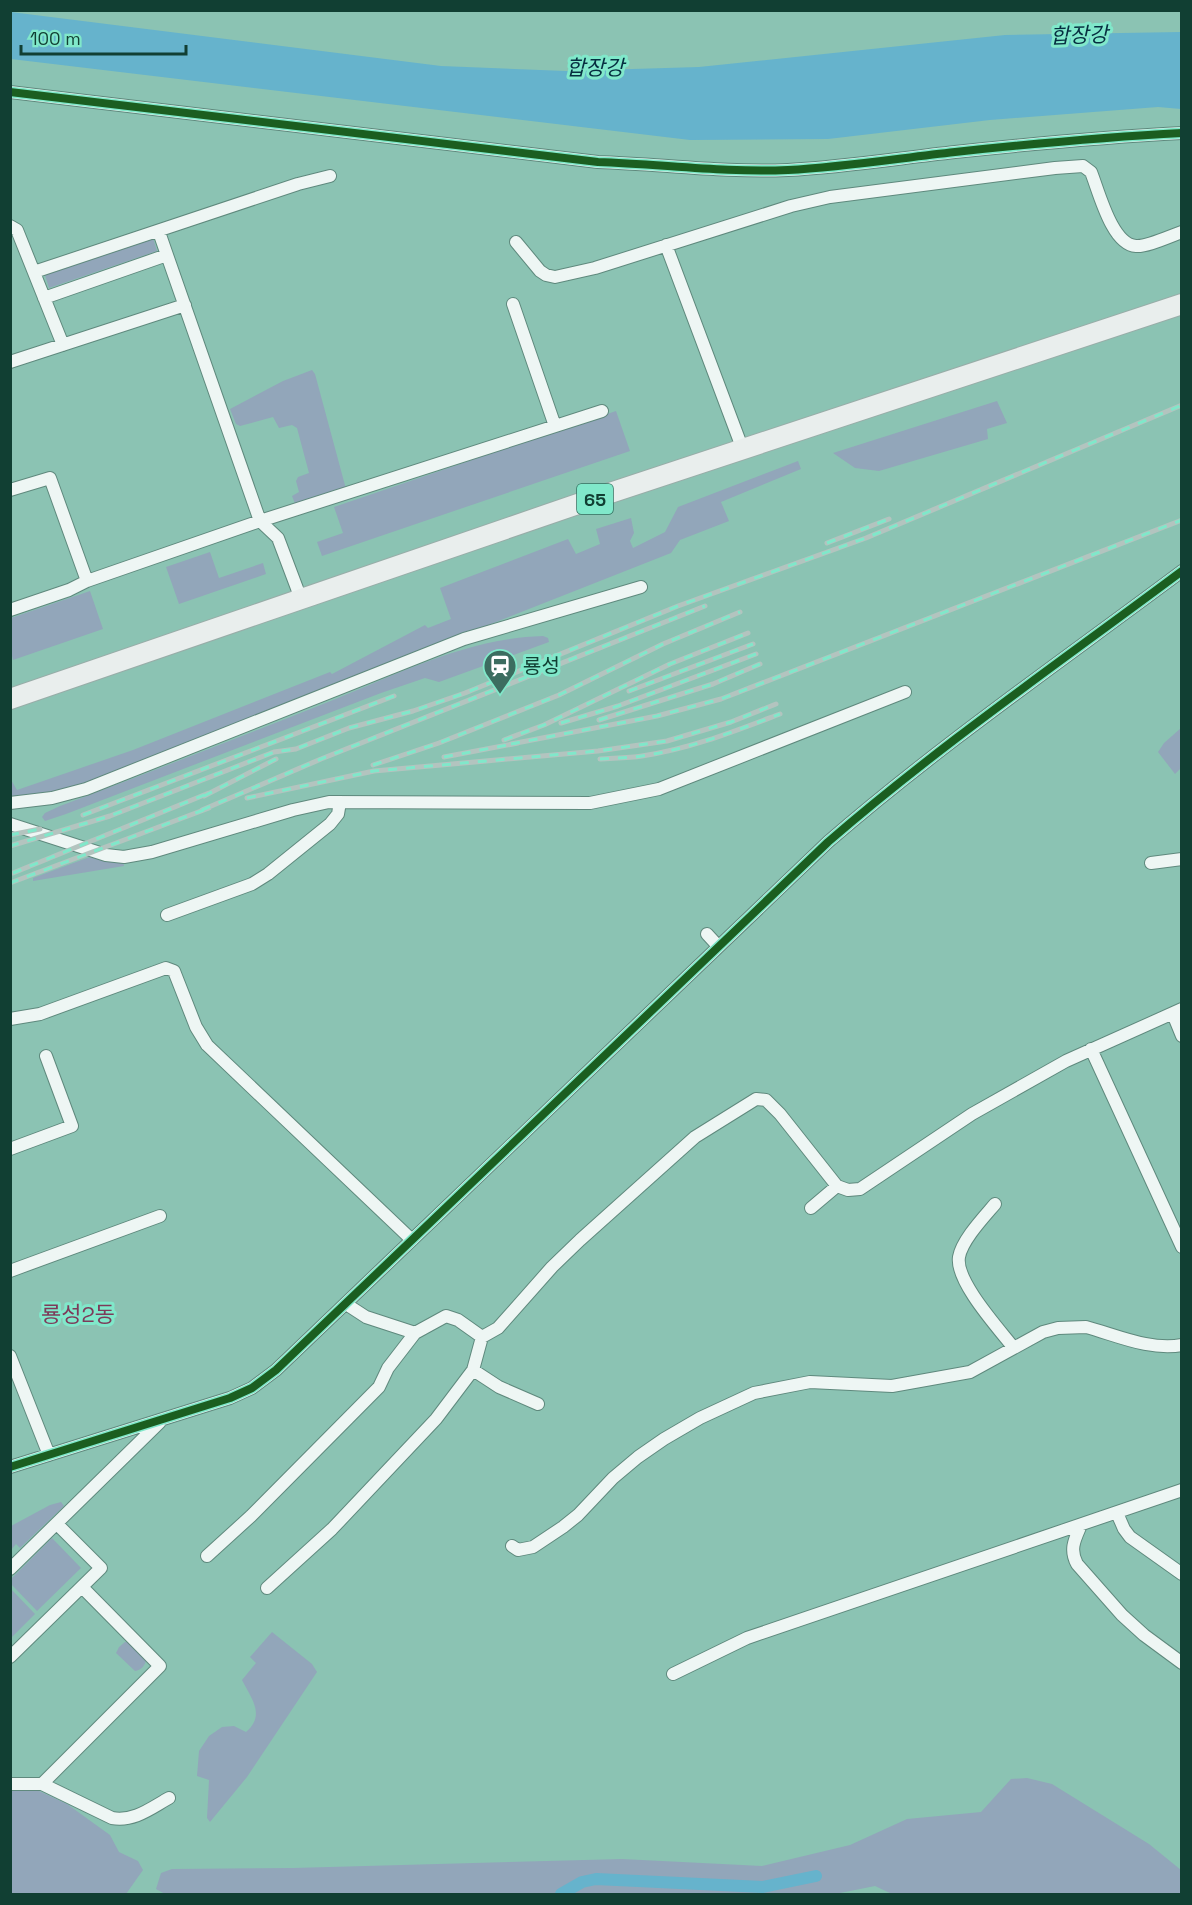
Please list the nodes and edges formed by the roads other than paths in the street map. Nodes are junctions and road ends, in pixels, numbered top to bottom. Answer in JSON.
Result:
{"nodes":[{"id":1,"x":10,"y":92,"type":"edge"},
{"id":2,"x":1182,"y":133,"type":"edge"},
{"id":3,"x":330,"y":176,"type":"dead end"},
{"id":4,"x":10,"y":226,"type":"edge"},
{"id":5,"x":159,"y":232,"type":"junction"},
{"id":6,"x":1182,"y":232,"type":"edge"},
{"id":7,"x":516,"y":242,"type":"dead end"},
{"id":8,"x":666,"y":245,"type":"junction"},
{"id":9,"x":167,"y":255,"type":"junction"},
{"id":10,"x":34,"y":272,"type":"junction"},
{"id":11,"x":44,"y":298,"type":"junction"},
{"id":12,"x":513,"y":304,"type":"dead end"},
{"id":13,"x":1182,"y":304,"type":"edge"},
{"id":14,"x":185,"y":305,"type":"junction"},
{"id":15,"x":63,"y":345,"type":"junction"},
{"id":16,"x":10,"y":362,"type":"edge"},
{"id":17,"x":602,"y":411,"type":"dead end"},
{"id":18,"x":555,"y":426,"type":"junction"},
{"id":19,"x":744,"y":450,"type":"junction"},
{"id":20,"x":10,"y":490,"type":"edge"},
{"id":21,"x":260,"y":521,"type":"junction"},
{"id":22,"x":1182,"y":571,"type":"edge"},
{"id":23,"x":87,"y":581,"type":"junction"},
{"id":24,"x":641,"y":587,"type":"dead end"},
{"id":25,"x":301,"y":599,"type":"junction"},
{"id":26,"x":10,"y":610,"type":"edge"},
{"id":27,"x":905,"y":692,"type":"dead end"},
{"id":28,"x":10,"y":699,"type":"edge"},
{"id":29,"x":340,"y":802,"type":"junction"},
{"id":30,"x":10,"y":803,"type":"edge"},
{"id":31,"x":10,"y":824,"type":"edge"},
{"id":32,"x":1182,"y":859,"type":"edge"},
{"id":33,"x":1150,"y":863,"type":"dead end"},
{"id":34,"x":167,"y":915,"type":"dead end"},
{"id":35,"x":707,"y":934,"type":"dead end"},
{"id":36,"x":718,"y":946,"type":"junction"},
{"id":37,"x":1177,"y":1011,"type":"edge"},
{"id":38,"x":10,"y":1019,"type":"edge"},
{"id":39,"x":1182,"y":1036,"type":"edge"},
{"id":40,"x":1091,"y":1049,"type":"junction"},
{"id":41,"x":46,"y":1056,"type":"dead end"},
{"id":42,"x":10,"y":1149,"type":"edge"},
{"id":43,"x":837,"y":1186,"type":"junction"},
{"id":44,"x":995,"y":1204,"type":"dead end"},
{"id":45,"x":811,"y":1208,"type":"dead end"},
{"id":46,"x":160,"y":1216,"type":"dead end"},
{"id":47,"x":412,"y":1240,"type":"junction"},
{"id":48,"x":1182,"y":1247,"type":"edge"},
{"id":49,"x":10,"y":1271,"type":"edge"},
{"id":50,"x":346,"y":1304,"type":"junction"},
{"id":51,"x":415,"y":1333,"type":"junction"},
{"id":52,"x":482,"y":1337,"type":"junction"},
{"id":53,"x":1182,"y":1344,"type":"edge"},
{"id":54,"x":1013,"y":1347,"type":"junction"},
{"id":55,"x":10,"y":1356,"type":"edge"},
{"id":56,"x":472,"y":1370,"type":"junction"},
{"id":57,"x":538,"y":1404,"type":"dead end"},
{"id":58,"x":160,"y":1421,"type":"junction"},
{"id":59,"x":49,"y":1455,"type":"junction"},
{"id":60,"x":10,"y":1467,"type":"edge"},
{"id":61,"x":1182,"y":1490,"type":"edge"},
{"id":62,"x":1117,"y":1513,"type":"junction"},
{"id":63,"x":57,"y":1524,"type":"junction"},
{"id":64,"x":1081,"y":1525,"type":"junction"},
{"id":65,"x":512,"y":1546,"type":"dead end"},
{"id":66,"x":207,"y":1556,"type":"dead end"},
{"id":67,"x":10,"y":1569,"type":"edge"},
{"id":68,"x":1182,"y":1574,"type":"edge"},
{"id":69,"x":82,"y":1587,"type":"junction"},
{"id":70,"x":267,"y":1588,"type":"dead end"},
{"id":71,"x":10,"y":1657,"type":"edge"},
{"id":72,"x":1182,"y":1663,"type":"edge"},
{"id":73,"x":674,"y":1674,"type":"dead end"},
{"id":74,"x":10,"y":1784,"type":"edge"},
{"id":75,"x":42,"y":1784,"type":"junction"},
{"id":76,"x":169,"y":1798,"type":"dead end"}],
"edges":[{"from":1,"to":2,"type":"street"},
{"from":3,"to":5,"type":"street"},
{"from":4,"to":10,"type":"street"},
{"from":5,"to":9,"type":"street"},
{"from":5,"to":10,"type":"street"},
{"from":6,"to":8,"type":"street"},
{"from":7,"to":8,"type":"street"},
{"from":8,"to":19,"type":"street"},
{"from":9,"to":11,"type":"street"},
{"from":9,"to":14,"type":"street"},
{"from":10,"to":11,"type":"street"},
{"from":11,"to":15,"type":"street"},
{"from":12,"to":18,"type":"street"},
{"from":13,"to":19,"type":"main road","number":"65"},
{"from":14,"to":15,"type":"street"},
{"from":14,"to":21,"type":"street"},
{"from":15,"to":16,"type":"street"},
{"from":17,"to":18,"type":"street"},
{"from":18,"to":21,"type":"street"},
{"from":19,"to":25,"type":"main road","number":"65"},
{"from":20,"to":23,"type":"street"},
{"from":21,"to":23,"type":"street"},
{"from":21,"to":25,"type":"street"},
{"from":22,"to":36,"type":"street"},
{"from":23,"to":26,"type":"street"},
{"from":24,"to":30,"type":"street"},
{"from":25,"to":28,"type":"main road","number":"65"},
{"from":27,"to":29,"type":"street"},
{"from":29,"to":31,"type":"street"},
{"from":29,"to":34,"type":"street"},
{"from":32,"to":33,"type":"street"},
{"from":35,"to":36,"type":"street"},
{"from":36,"to":47,"type":"street"},
{"from":37,"to":39,"type":"street"},
{"from":37,"to":40,"type":"street"},
{"from":38,"to":47,"type":"street"},
{"from":40,"to":43,"type":"street"},
{"from":40,"to":48,"type":"street"},
{"from":41,"to":42,"type":"street"},
{"from":43,"to":45,"type":"street"},
{"from":43,"to":52,"type":"street"},
{"from":44,"to":54,"type":"street"},
{"from":46,"to":49,"type":"street"},
{"from":47,"to":50,"type":"street"},
{"from":50,"to":51,"type":"street"},
{"from":50,"to":58,"type":"street"},
{"from":51,"to":52,"type":"street"},
{"from":51,"to":66,"type":"street"},
{"from":52,"to":56,"type":"street"},
{"from":53,"to":54,"type":"street"},
{"from":54,"to":65,"type":"street"},
{"from":55,"to":59,"type":"street"},
{"from":56,"to":57,"type":"street"},
{"from":56,"to":70,"type":"street"},
{"from":58,"to":59,"type":"street"},
{"from":58,"to":63,"type":"street"},
{"from":59,"to":60,"type":"street"},
{"from":61,"to":62,"type":"street"},
{"from":62,"to":64,"type":"street"},
{"from":62,"to":68,"type":"street"},
{"from":63,"to":67,"type":"street"},
{"from":63,"to":69,"type":"street"},
{"from":64,"to":72,"type":"street"},
{"from":64,"to":73,"type":"street"},
{"from":69,"to":71,"type":"street"},
{"from":69,"to":75,"type":"street"},
{"from":74,"to":75,"type":"street"},
{"from":75,"to":76,"type":"street"}]}
